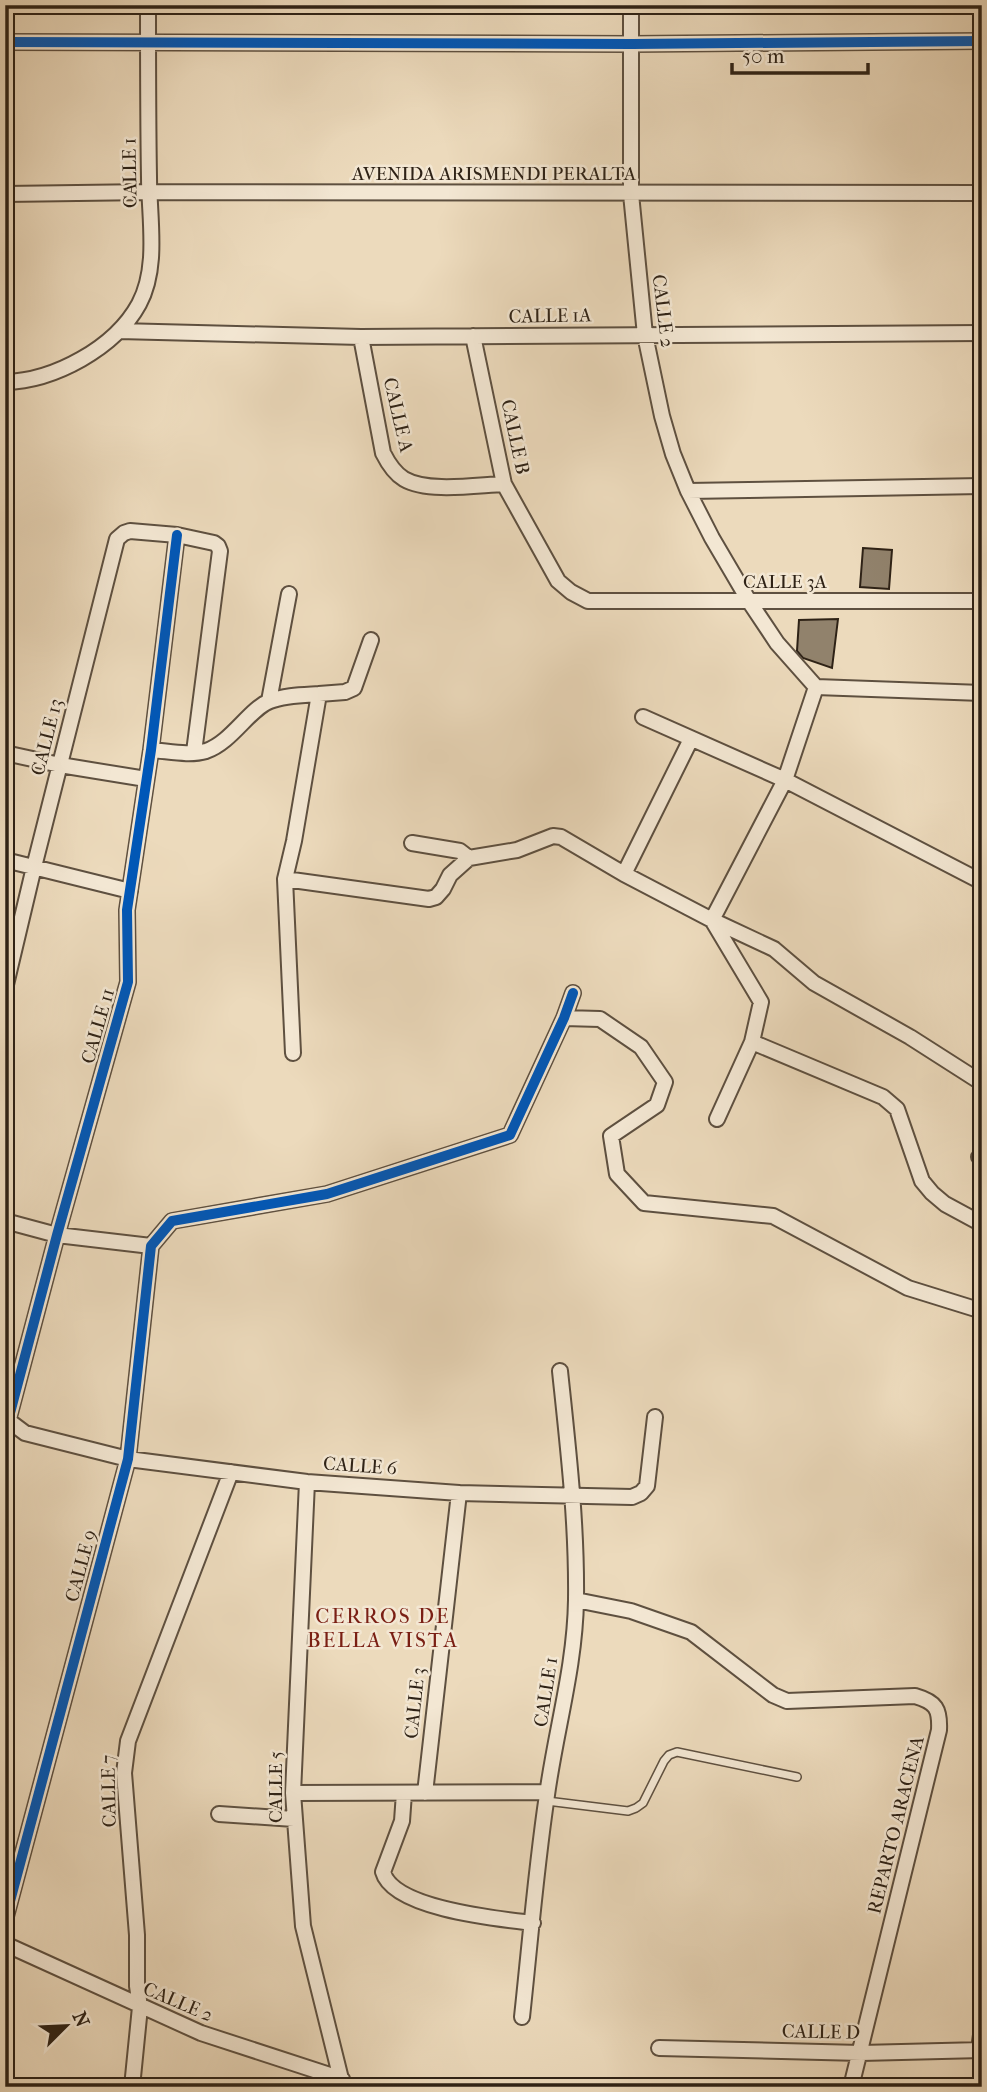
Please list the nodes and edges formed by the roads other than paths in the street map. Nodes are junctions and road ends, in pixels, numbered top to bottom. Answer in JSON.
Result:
{"nodes":[{"id":1,"x":148,"y":5,"type":"edge"},
{"id":2,"x":631,"y":5,"type":"edge"},
{"id":3,"x":982,"y":41,"type":"edge"},
{"id":4,"x":5,"y":42,"type":"edge"},
{"id":5,"x":148,"y":43,"type":"junction"},
{"id":6,"x":632,"y":44,"type":"junction"},
{"id":7,"x":149,"y":192,"type":"junction"},
{"id":8,"x":982,"y":193,"type":"edge"},
{"id":9,"x":5,"y":194,"type":"edge"},
{"id":10,"x":631,"y":194,"type":"junction"},
{"id":11,"x":119,"y":331,"type":"junction"},
{"id":12,"x":982,"y":333,"type":"edge"},
{"id":13,"x":645,"y":335,"type":"junction"},
{"id":14,"x":473,"y":336,"type":"junction"},
{"id":15,"x":361,"y":337,"type":"junction"},
{"id":16,"x":5,"y":382,"type":"edge"},
{"id":17,"x":504,"y":484,"type":"junction"},
{"id":18,"x":982,"y":486,"type":"edge"},
{"id":19,"x":688,"y":491,"type":"junction"},
{"id":20,"x":177,"y":536,"type":"junction"},
{"id":21,"x":289,"y":594,"type":"dead end"},
{"id":22,"x":588,"y":601,"type":"joint"},
{"id":23,"x":748,"y":601,"type":"junction"},
{"id":24,"x":982,"y":601,"type":"edge"},
{"id":25,"x":371,"y":640,"type":"dead end"},
{"id":26,"x":816,"y":687,"type":"junction"},
{"id":27,"x":982,"y":693,"type":"edge"},
{"id":28,"x":319,"y":694,"type":"junction"},
{"id":29,"x":269,"y":701,"type":"junction"},
{"id":30,"x":643,"y":717,"type":"dead end"},
{"id":31,"x":691,"y":739,"type":"junction"},
{"id":32,"x":151,"y":750,"type":"junction"},
{"id":33,"x":194,"y":752,"type":"junction"},
{"id":34,"x":5,"y":753,"type":"edge"},
{"id":35,"x":60,"y":765,"type":"junction"},
{"id":36,"x":146,"y":779,"type":"junction"},
{"id":37,"x":785,"y":780,"type":"junction"},
{"id":38,"x":412,"y":843,"type":"dead end"},
{"id":39,"x":469,"y":859,"type":"junction"},
{"id":40,"x":5,"y":860,"type":"edge"},
{"id":41,"x":34,"y":867,"type":"junction"},
{"id":42,"x":624,"y":874,"type":"junction"},
{"id":43,"x":285,"y":879,"type":"junction"},
{"id":44,"x":982,"y":883,"type":"edge"},
{"id":45,"x":130,"y":891,"type":"junction"},
{"id":46,"x":712,"y":920,"type":"junction"},
{"id":47,"x":5,"y":989,"type":"edge"},
{"id":48,"x":573,"y":993,"type":"dead end"},
{"id":49,"x":564,"y":1018,"type":"junction"},
{"id":50,"x":752,"y":1042,"type":"junction"},
{"id":51,"x":293,"y":1053,"type":"dead end"},
{"id":52,"x":982,"y":1083,"type":"edge"},
{"id":53,"x":717,"y":1119,"type":"dead end"},
{"id":54,"x":5,"y":1221,"type":"edge"},
{"id":55,"x":982,"y":1224,"type":"edge"},
{"id":56,"x":57,"y":1235,"type":"junction"},
{"id":57,"x":151,"y":1247,"type":"junction"},
{"id":58,"x":982,"y":1311,"type":"edge"},
{"id":59,"x":560,"y":1371,"type":"dead end"},
{"id":60,"x":655,"y":1417,"type":"dead end"},
{"id":61,"x":6,"y":1423,"type":"edge"},
{"id":62,"x":128,"y":1459,"type":"junction"},
{"id":63,"x":231,"y":1472,"type":"junction"},
{"id":64,"x":307,"y":1482,"type":"junction"},
{"id":65,"x":459,"y":1493,"type":"junction"},
{"id":66,"x":573,"y":1497,"type":"junction"},
{"id":67,"x":576,"y":1600,"type":"junction"},
{"id":68,"x":797,"y":1777,"type":"dead end"},
{"id":69,"x":293,"y":1793,"type":"junction"},
{"id":70,"x":404,"y":1793,"type":"junction"},
{"id":71,"x":425,"y":1793,"type":"junction"},
{"id":72,"x":546,"y":1796,"type":"junction"},
{"id":73,"x":219,"y":1814,"type":"dead end"},
{"id":74,"x":294,"y":1819,"type":"junction"},
{"id":75,"x":5,"y":1920,"type":"edge"},
{"id":76,"x":533,"y":1923,"type":"junction"},
{"id":77,"x":5,"y":1944,"type":"edge"},
{"id":78,"x":140,"y":2007,"type":"junction"},
{"id":79,"x":522,"y":2017,"type":"dead end"},
{"id":80,"x":982,"y":2028,"type":"edge"},
{"id":81,"x":659,"y":2048,"type":"dead end"},
{"id":82,"x":980,"y":2050,"type":"edge"},
{"id":83,"x":861,"y":2053,"type":"junction"},
{"id":84,"x":343,"y":2083,"type":"edge"},
{"id":85,"x":132,"y":2087,"type":"edge"},
{"id":86,"x":851,"y":2087,"type":"edge"}],
"edges":[{"from":1,"to":5,"type":"street","name":"CALLE 1"},
{"from":2,"to":6,"type":"street","name":"CALLE 2"},
{"from":3,"to":6,"type":"street"},
{"from":4,"to":5,"type":"street"},
{"from":5,"to":6,"type":"street"},
{"from":5,"to":7,"type":"street","name":"CALLE 1"},
{"from":6,"to":10,"type":"street","name":"CALLE 2"},
{"from":7,"to":9,"type":"street","name":"AVENIDA ARISMENDI PERALTA"},
{"from":7,"to":10,"type":"street","name":"AVENIDA ARISMENDI PERALTA"},
{"from":7,"to":11,"type":"street","name":"CALLE 1"},
{"from":8,"to":10,"type":"street","name":"AVENIDA ARISMENDI PERALTA"},
{"from":10,"to":13,"type":"street","name":"CALLE 2"},
{"from":11,"to":15,"type":"street","name":"CALLE 1A"},
{"from":11,"to":16,"type":"street","name":"CALLE 1"},
{"from":12,"to":13,"type":"street","name":"CALLE 1A"},
{"from":13,"to":14,"type":"street","name":"CALLE 1A"},
{"from":13,"to":19,"type":"street","name":"CALLE 2"},
{"from":14,"to":15,"type":"street","name":"CALLE 1A"},
{"from":14,"to":17,"type":"street","name":"CALLE B"},
{"from":15,"to":17,"type":"street","name":"CALLE A"},
{"from":17,"to":22,"type":"street","name":"CALLE B"},
{"from":18,"to":19,"type":"street"},
{"from":19,"to":23,"type":"street","name":"CALLE 2"},
{"from":20,"to":32,"type":"street","name":"CALLE 11"},
{"from":20,"to":33,"type":"street"},
{"from":20,"to":35,"type":"street","name":"CALLE 13"},
{"from":21,"to":29,"type":"street"},
{"from":22,"to":23,"type":"street","name":"CALLE 3A"},
{"from":23,"to":24,"type":"street","name":"CALLE 3A"},
{"from":23,"to":26,"type":"street","name":"CALLE 2"},
{"from":25,"to":28,"type":"street"},
{"from":26,"to":27,"type":"street"},
{"from":26,"to":37,"type":"street"},
{"from":28,"to":29,"type":"street"},
{"from":28,"to":43,"type":"street"},
{"from":29,"to":33,"type":"street"},
{"from":30,"to":31,"type":"street"},
{"from":31,"to":37,"type":"street"},
{"from":31,"to":42,"type":"street"},
{"from":32,"to":33,"type":"street"},
{"from":32,"to":36,"type":"street","name":"CALLE 11"},
{"from":34,"to":35,"type":"street"},
{"from":35,"to":36,"type":"street"},
{"from":35,"to":41,"type":"street","name":"CALLE 13"},
{"from":36,"to":45,"type":"street","name":"CALLE 11"},
{"from":37,"to":44,"type":"street"},
{"from":37,"to":46,"type":"street"},
{"from":38,"to":39,"type":"street"},
{"from":39,"to":42,"type":"street"},
{"from":39,"to":43,"type":"street"},
{"from":40,"to":41,"type":"street"},
{"from":41,"to":45,"type":"street"},
{"from":41,"to":47,"type":"street","name":"CALLE 13"},
{"from":42,"to":46,"type":"street"},
{"from":43,"to":51,"type":"street"},
{"from":45,"to":56,"type":"street","name":"CALLE 11"},
{"from":46,"to":50,"type":"street"},
{"from":46,"to":52,"type":"street"},
{"from":48,"to":49,"type":"street"},
{"from":49,"to":57,"type":"street"},
{"from":49,"to":58,"type":"street"},
{"from":50,"to":53,"type":"street"},
{"from":50,"to":55,"type":"street"},
{"from":54,"to":56,"type":"street"},
{"from":56,"to":57,"type":"street"},
{"from":56,"to":61,"type":"street","name":"CALLE 11"},
{"from":57,"to":62,"type":"street","name":"CALLE 9"},
{"from":59,"to":66,"type":"street","name":"CALLE 1"},
{"from":60,"to":66,"type":"street","name":"CALLE 6"},
{"from":61,"to":62,"type":"street","name":"CALLE 6"},
{"from":62,"to":63,"type":"street","name":"CALLE 6"},
{"from":62,"to":75,"type":"street","name":"CALLE 9"},
{"from":63,"to":64,"type":"street","name":"CALLE 6"},
{"from":63,"to":78,"type":"street","name":"CALLE 7"},
{"from":64,"to":65,"type":"street","name":"CALLE 6"},
{"from":64,"to":69,"type":"street","name":"CALLE 5"},
{"from":65,"to":66,"type":"street","name":"CALLE 6"},
{"from":65,"to":71,"type":"street","name":"CALLE 3"},
{"from":66,"to":67,"type":"street","name":"CALLE 1"},
{"from":67,"to":72,"type":"street","name":"CALLE 1"},
{"from":67,"to":83,"type":"street","name":"REPARTO ARACENA"},
{"from":68,"to":72,"type":"lane"},
{"from":69,"to":70,"type":"street"},
{"from":69,"to":74,"type":"street","name":"CALLE 5"},
{"from":70,"to":71,"type":"street"},
{"from":70,"to":76,"type":"street"},
{"from":71,"to":72,"type":"street"},
{"from":72,"to":76,"type":"street","name":"CALLE 1"},
{"from":73,"to":74,"type":"street"},
{"from":74,"to":84,"type":"street","name":"CALLE 5"},
{"from":76,"to":79,"type":"street","name":"CALLE 1"},
{"from":77,"to":78,"type":"street","name":"CALLE 2"},
{"from":78,"to":84,"type":"street","name":"CALLE 2"},
{"from":78,"to":85,"type":"street","name":"CALLE 7"},
{"from":80,"to":82,"type":"street"},
{"from":81,"to":83,"type":"street","name":"CALLE D"},
{"from":82,"to":83,"type":"street","name":"CALLE D"},
{"from":83,"to":86,"type":"street","name":"REPARTO ARACENA"}]}
